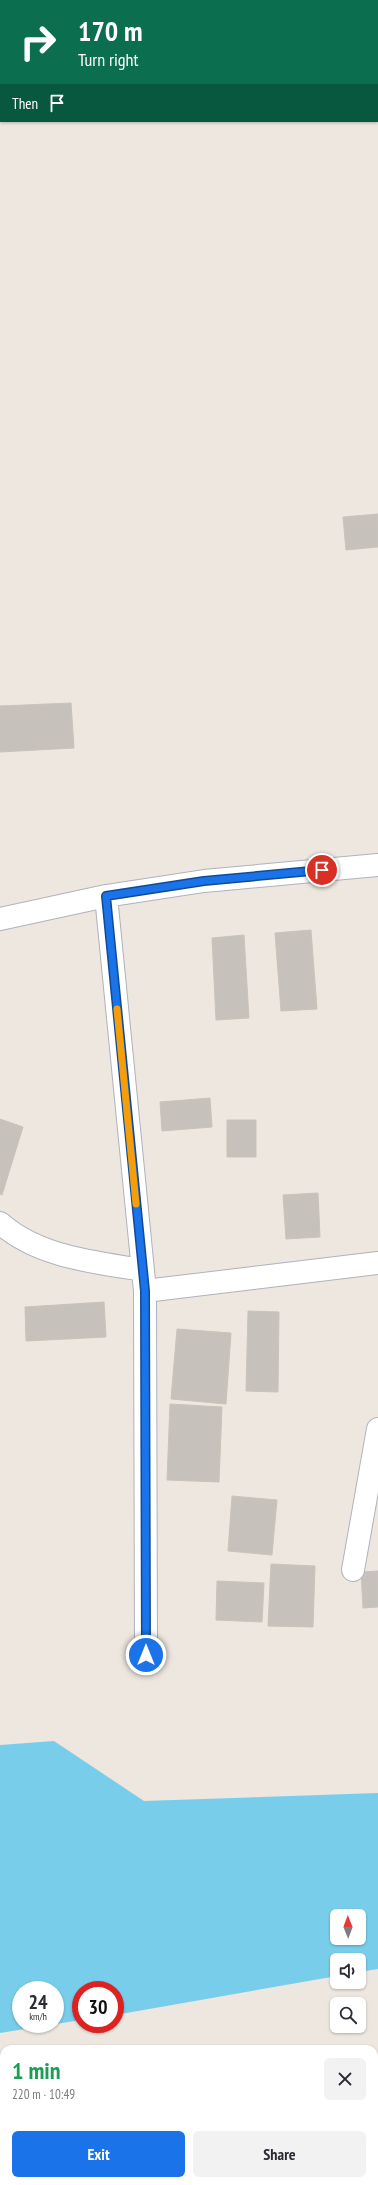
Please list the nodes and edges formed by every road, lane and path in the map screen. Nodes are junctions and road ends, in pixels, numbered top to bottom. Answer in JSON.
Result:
{"nodes":[{"id":1,"x":378,"y":865,"type":"edge"},
{"id":2,"x":106,"y":896,"type":"junction"},
{"id":3,"x":0,"y":919,"type":"edge"},
{"id":4,"x":0,"y":1224,"type":"edge"},
{"id":5,"x":378,"y":1263,"type":"edge"},
{"id":6,"x":143,"y":1281,"type":"junction"},
{"id":7,"x":378,"y":1429,"type":"edge"},
{"id":8,"x":353,"y":1570,"type":"dead end"},
{"id":9,"x":146,"y":1655,"type":"dead end"}],
"edges":[{"from":1,"to":2,"type":"street"},
{"from":2,"to":3,"type":"street"},
{"from":2,"to":6,"type":"street"},
{"from":4,"to":6,"type":"street"},
{"from":5,"to":6,"type":"street"},
{"from":6,"to":9,"type":"street"},
{"from":7,"to":8,"type":"street"}]}
